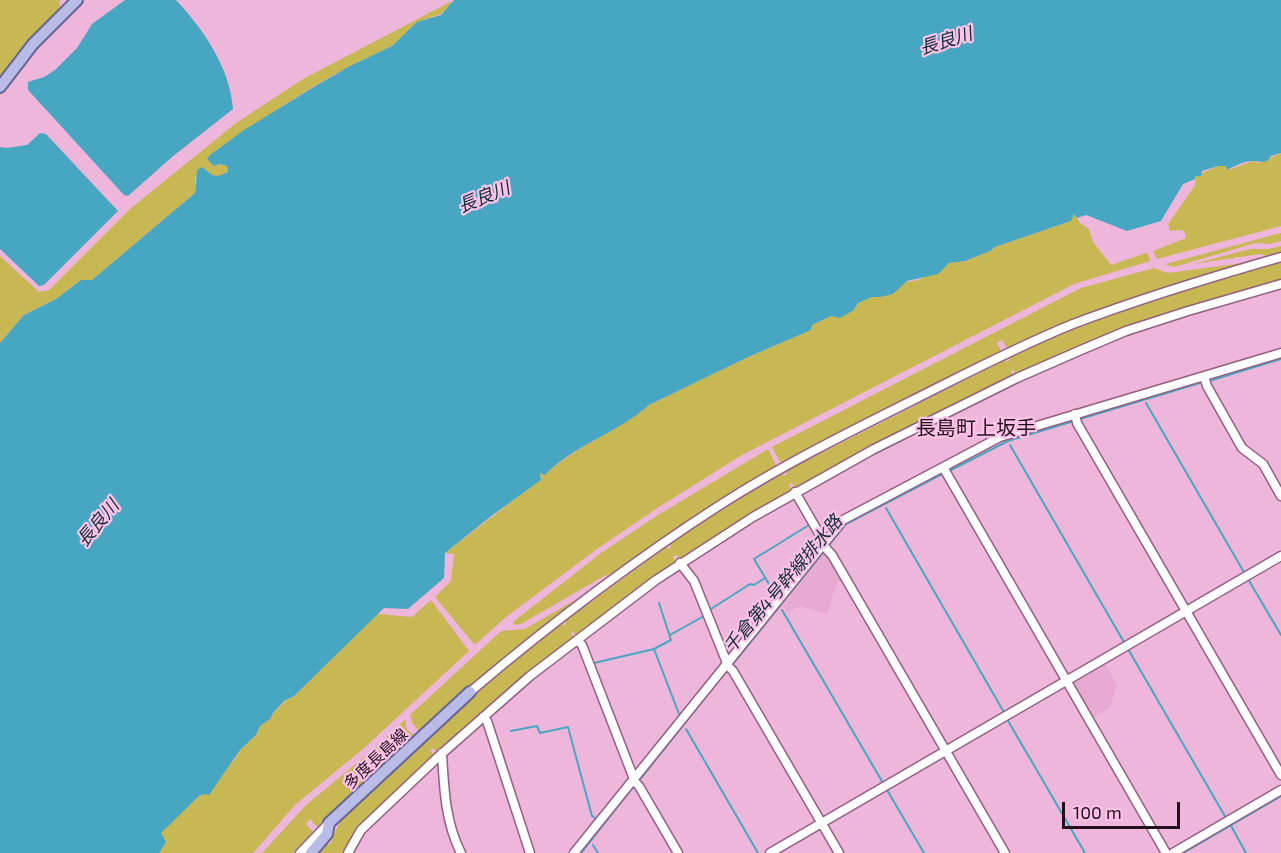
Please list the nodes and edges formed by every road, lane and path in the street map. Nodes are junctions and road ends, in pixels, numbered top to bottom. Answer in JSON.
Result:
{"nodes":[{"id":1,"x":77,"y":0,"type":"edge"},
{"id":2,"x":0,"y":87,"type":"edge"},
{"id":3,"x":1281,"y":257,"type":"edge"},
{"id":4,"x":1281,"y":284,"type":"edge"},
{"id":5,"x":1281,"y":353,"type":"edge"},
{"id":6,"x":1205,"y":379,"type":"junction"},
{"id":7,"x":1076,"y":418,"type":"junction"},
{"id":8,"x":944,"y":471,"type":"junction"},
{"id":9,"x":795,"y":492,"type":"junction"},
{"id":10,"x":1281,"y":496,"type":"edge"},
{"id":11,"x":825,"y":545,"type":"junction"},
{"id":12,"x":1281,"y":556,"type":"edge"},
{"id":13,"x":680,"y":563,"type":"junction"},
{"id":14,"x":1187,"y":612,"type":"junction"},
{"id":15,"x":577,"y":640,"type":"junction"},
{"id":16,"x":728,"y":666,"type":"junction"},
{"id":17,"x":1066,"y":681,"type":"junction"},
{"id":18,"x":470,"y":692,"type":"joint"},
{"id":19,"x":483,"y":717,"type":"junction"},
{"id":20,"x":945,"y":751,"type":"junction"},
{"id":21,"x":442,"y":753,"type":"junction"},
{"id":22,"x":1281,"y":775,"type":"edge"},
{"id":23,"x":635,"y":782,"type":"junction"},
{"id":24,"x":1281,"y":790,"type":"edge"},
{"id":25,"x":329,"y":823,"type":"junction"},
{"id":26,"x":822,"y":823,"type":"junction"},
{"id":27,"x":300,"y":853,"type":"edge"},
{"id":28,"x":311,"y":853,"type":"edge"},
{"id":29,"x":348,"y":853,"type":"edge"},
{"id":30,"x":461,"y":853,"type":"edge"},
{"id":31,"x":530,"y":853,"type":"edge"},
{"id":32,"x":574,"y":853,"type":"edge"},
{"id":33,"x":678,"y":853,"type":"edge"},
{"id":34,"x":770,"y":853,"type":"edge"},
{"id":35,"x":839,"y":853,"type":"edge"},
{"id":36,"x":1005,"y":853,"type":"edge"},
{"id":37,"x":1166,"y":853,"type":"edge"},
{"id":38,"x":1173,"y":853,"type":"edge"}],
"edges":[{"from":1,"to":2,"type":"main road"},
{"from":3,"to":18,"type":"street"},
{"from":4,"to":9,"type":"street"},
{"from":5,"to":6,"type":"street"},
{"from":6,"to":7,"type":"street"},
{"from":6,"to":10,"type":"street"},
{"from":7,"to":8,"type":"street"},
{"from":7,"to":14,"type":"street"},
{"from":8,"to":11,"type":"street"},
{"from":8,"to":17,"type":"street"},
{"from":9,"to":11,"type":"street"},
{"from":9,"to":13,"type":"street"},
{"from":11,"to":16,"type":"street"},
{"from":11,"to":20,"type":"street"},
{"from":12,"to":14,"type":"street"},
{"from":13,"to":15,"type":"street"},
{"from":13,"to":16,"type":"street"},
{"from":14,"to":17,"type":"street"},
{"from":14,"to":22,"type":"street"},
{"from":15,"to":19,"type":"street"},
{"from":15,"to":23,"type":"street"},
{"from":16,"to":23,"type":"street"},
{"from":16,"to":26,"type":"street"},
{"from":17,"to":20,"type":"street"},
{"from":17,"to":37,"type":"street"},
{"from":18,"to":25,"type":"main road","name":"多度長島線"},
{"from":19,"to":21,"type":"street"},
{"from":19,"to":31,"type":"street"},
{"from":20,"to":26,"type":"street"},
{"from":20,"to":36,"type":"street"},
{"from":21,"to":29,"type":"street"},
{"from":21,"to":30,"type":"street"},
{"from":23,"to":32,"type":"street"},
{"from":23,"to":33,"type":"street"},
{"from":24,"to":38,"type":"street"},
{"from":25,"to":27,"type":"street"},
{"from":25,"to":28,"type":"main road","name":"多度長島線"},
{"from":26,"to":34,"type":"street"},
{"from":26,"to":35,"type":"street"}]}
